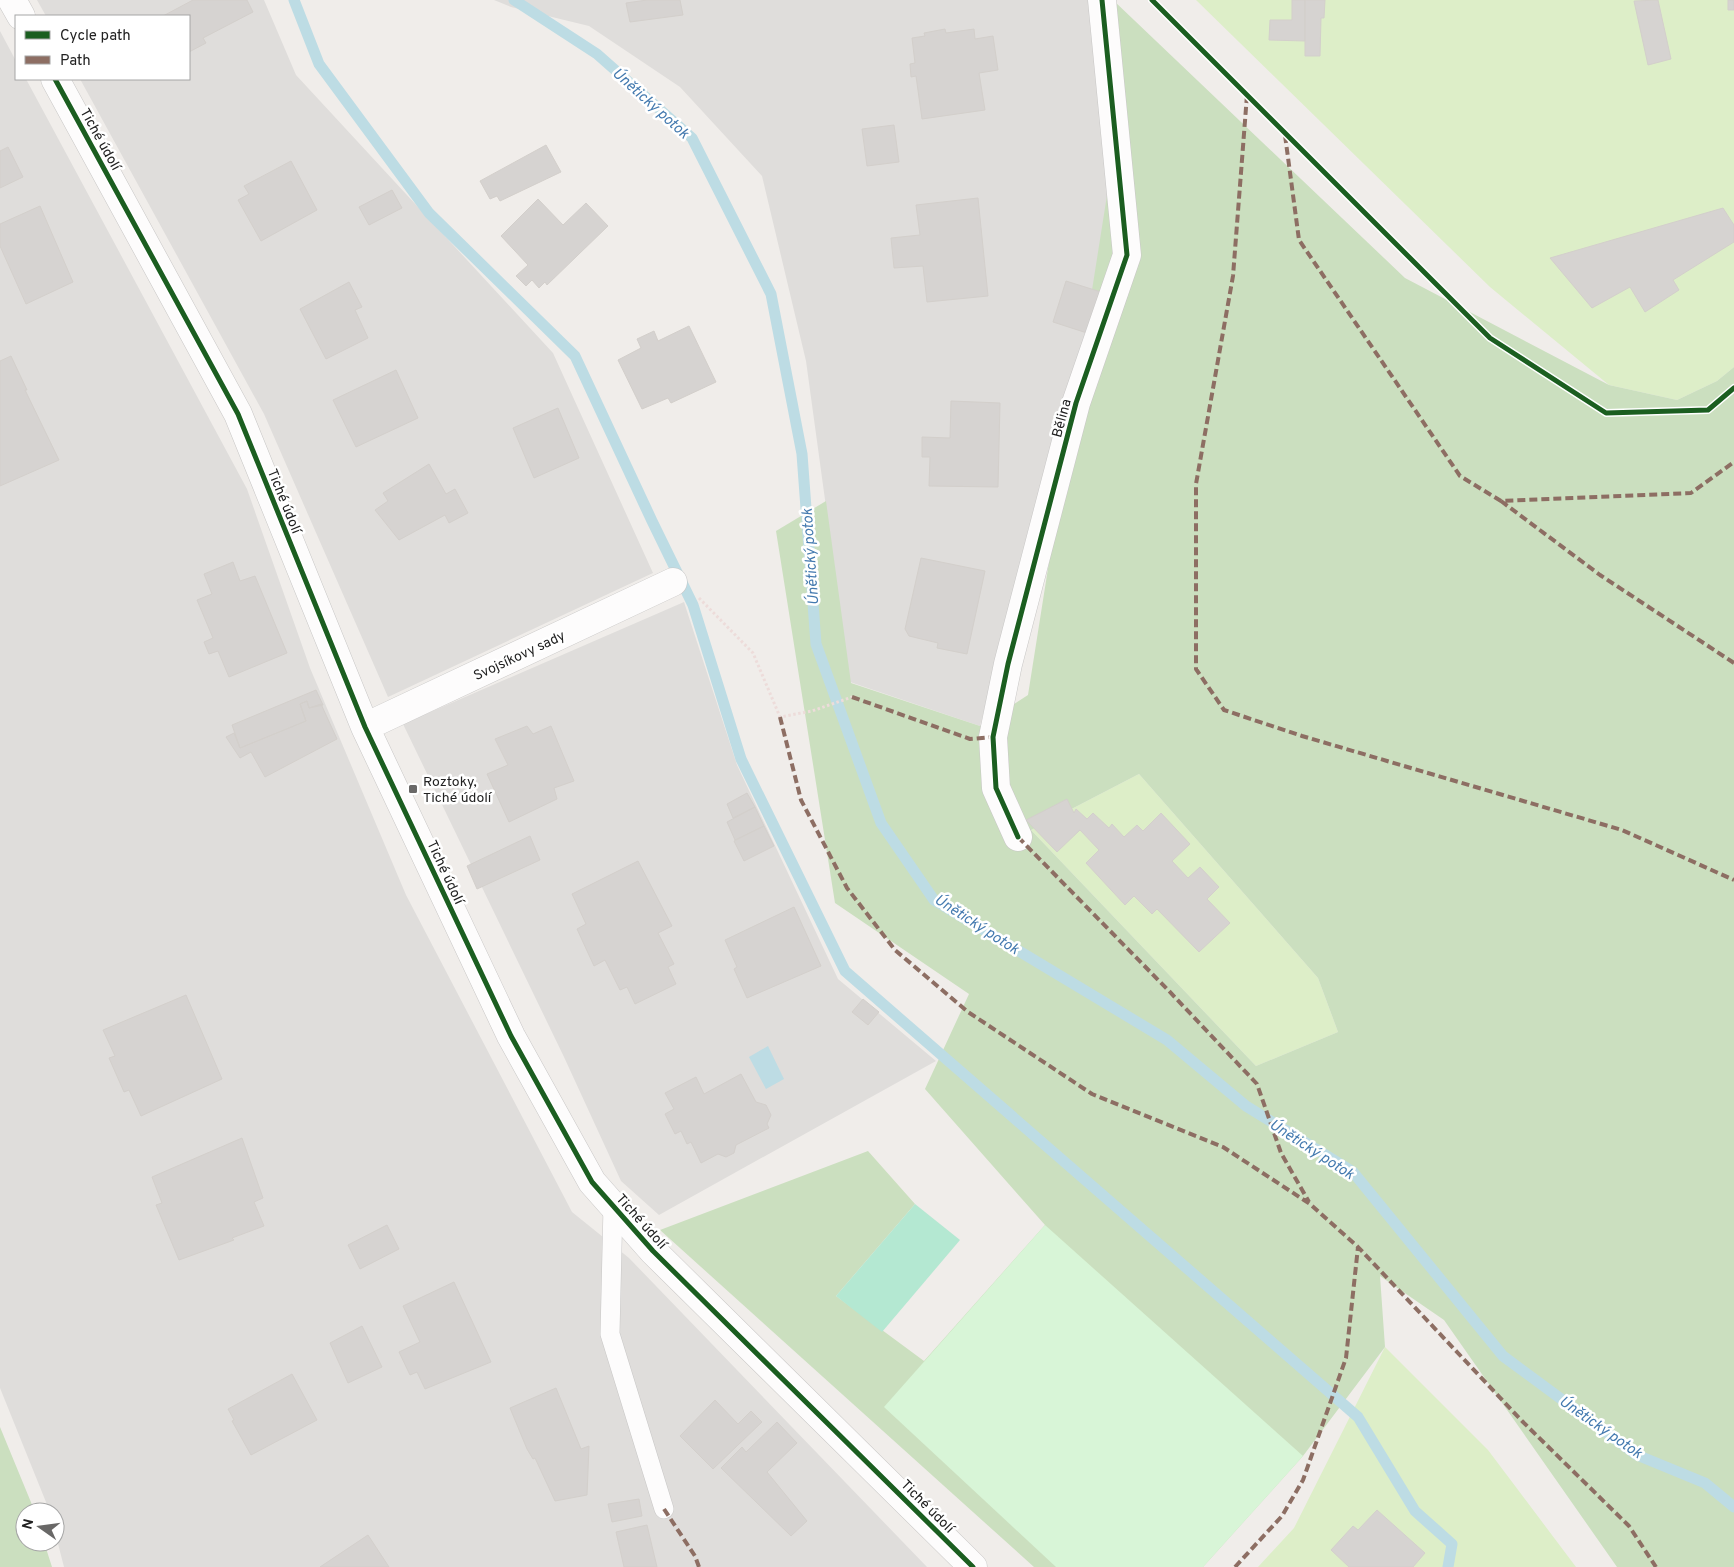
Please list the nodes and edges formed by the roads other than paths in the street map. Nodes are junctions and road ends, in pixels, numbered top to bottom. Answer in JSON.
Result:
{"nodes":[{"id":1,"x":12,"y":0,"type":"edge"},
{"id":2,"x":1102,"y":0,"type":"edge"},
{"id":3,"x":20,"y":15,"type":"edge"},
{"id":4,"x":56,"y":80,"type":"edge"},
{"id":5,"x":673,"y":582,"type":"road end"},
{"id":6,"x":365,"y":727,"type":"junction"},
{"id":7,"x":1018,"y":837,"type":"dead end"},
{"id":8,"x":613,"y":1206,"type":"junction"},
{"id":9,"x":664,"y":1509,"type":"dead end"},
{"id":10,"x":973,"y":1567,"type":"edge"}],
"edges":[{"from":1,"to":3,"type":"street"},
{"from":2,"to":7,"type":"street","name":"Bělina"},
{"from":4,"to":6,"type":"street","name":"Tiché údolí"},
{"from":5,"to":6,"type":"street","name":"Svojsíkovy sady"},
{"from":6,"to":8,"type":"street","name":"Tiché údolí"},
{"from":8,"to":9,"type":"lane"},
{"from":8,"to":10,"type":"street","name":"Tiché údolí"}]}
